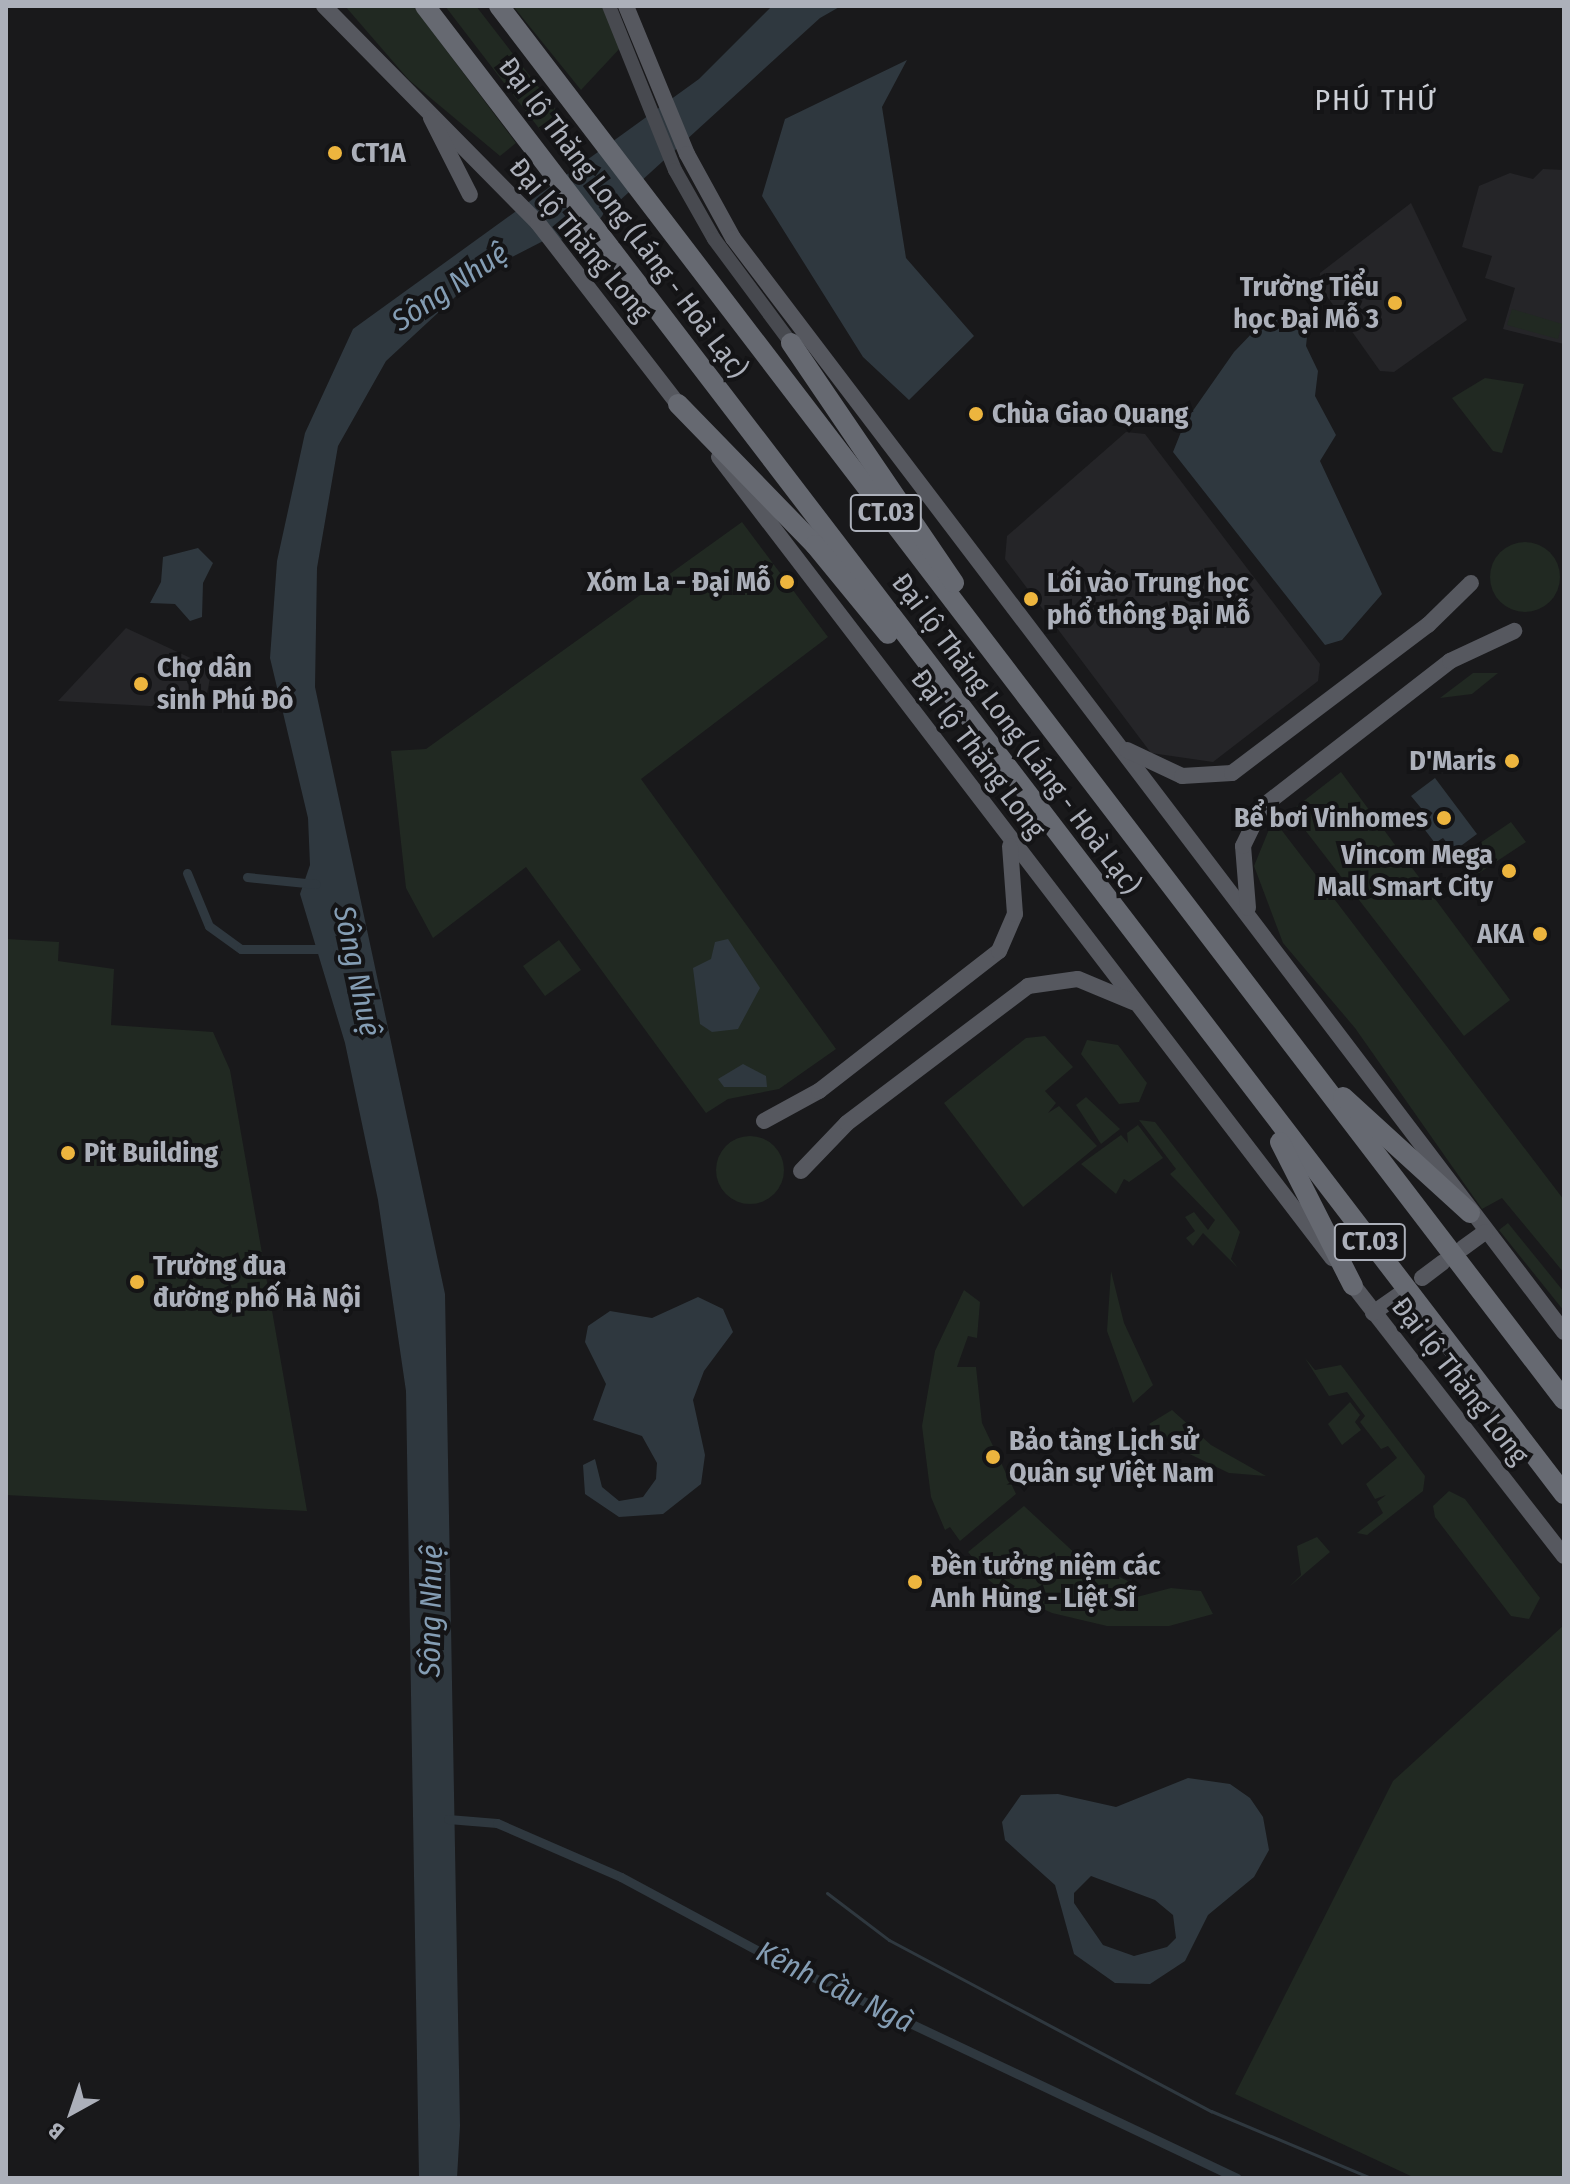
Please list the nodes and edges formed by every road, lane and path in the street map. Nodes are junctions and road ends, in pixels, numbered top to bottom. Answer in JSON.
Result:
{"nodes":[{"id":1,"x":324,"y":6,"type":"edge"},
{"id":2,"x":425,"y":6,"type":"edge"},
{"id":3,"x":499,"y":6,"type":"edge"},
{"id":4,"x":609,"y":6,"type":"edge"},
{"id":5,"x":626,"y":6,"type":"edge"},
{"id":6,"x":430,"y":116,"type":"junction"},
{"id":7,"x":470,"y":195,"type":"dead end"},
{"id":8,"x":791,"y":343,"type":"junction"},
{"id":9,"x":678,"y":404,"type":"junction"},
{"id":10,"x":876,"y":427,"type":"junction"},
{"id":11,"x":1471,"y":583,"type":"dead end"},
{"id":12,"x":1514,"y":631,"type":"dead end"},
{"id":13,"x":1120,"y":746,"type":"junction"},
{"id":14,"x":1128,"y":832,"type":"junction"},
{"id":15,"x":1009,"y":841,"type":"junction"},
{"id":16,"x":1063,"y":841,"type":"junction"},
{"id":17,"x":1185,"y":906,"type":"junction"},
{"id":18,"x":1249,"y":914,"type":"junction"},
{"id":19,"x":1176,"y":991,"type":"junction"},
{"id":20,"x":1142,"y":1007,"type":"junction"},
{"id":21,"x":764,"y":1121,"type":"dead end"},
{"id":22,"x":801,"y":1171,"type":"dead end"},
{"id":23,"x":1470,"y":1213,"type":"junction"},
{"id":24,"x":1485,"y":1232,"type":"junction"},
{"id":25,"x":1463,"y":1248,"type":"dead end"},
{"id":26,"x":1443,"y":1262,"type":"dead end"},
{"id":27,"x":1422,"y":1278,"type":"dead end"},
{"id":28,"x":1353,"y":1286,"type":"junction"},
{"id":29,"x":1404,"y":1291,"type":"dead end"},
{"id":30,"x":1373,"y":1313,"type":"junction"},
{"id":31,"x":1564,"y":1332,"type":"edge"},
{"id":32,"x":1564,"y":1400,"type":"edge"},
{"id":33,"x":1564,"y":1494,"type":"edge"},
{"id":34,"x":1564,"y":1556,"type":"edge"}],
"edges":[{"from":1,"to":6,"type":"main road","name":"Đại lộ Thăng Long"},
{"from":2,"to":16,"type":"highway","name":"Đại lộ Thăng Long (Láng - Hoà Lạc)","number":"CT.03"},
{"from":3,"to":14,"type":"highway","name":"Đại lộ Thăng Long (Láng - Hoà Lạc)","number":"CT.03"},
{"from":4,"to":8,"type":"main road"},
{"from":5,"to":10,"type":"main road"},
{"from":6,"to":7,"type":"main road"},
{"from":6,"to":9,"type":"main road","name":"Đại lộ Thăng Long"},
{"from":8,"to":10,"type":"main road"},
{"from":8,"to":14,"type":"highway"},
{"from":9,"to":15,"type":"main road","name":"Đại lộ Thăng Long"},
{"from":9,"to":16,"type":"highway"},
{"from":10,"to":13,"type":"main road"},
{"from":11,"to":13,"type":"main road"},
{"from":12,"to":18,"type":"main road"},
{"from":13,"to":18,"type":"main road"},
{"from":14,"to":17,"type":"highway","name":"Đại lộ Thăng Long (Láng - Hoà Lạc)","number":"CT.03"},
{"from":15,"to":20,"type":"main road","name":"Đại lộ Thăng Long"},
{"from":15,"to":21,"type":"main road"},
{"from":16,"to":19,"type":"highway","name":"Đại lộ Thăng Long (Láng - Hoà Lạc)","number":"CT.03"},
{"from":17,"to":23,"type":"highway"},
{"from":17,"to":32,"type":"highway","name":"Đại lộ Thăng Long (Láng - Hoà Lạc)","number":"CT.03"},
{"from":18,"to":23,"type":"main road"},
{"from":19,"to":28,"type":"highway"},
{"from":19,"to":33,"type":"highway","name":"Đại lộ Thăng Long (Láng - Hoà Lạc)","number":"CT.03"},
{"from":20,"to":22,"type":"main road"},
{"from":20,"to":28,"type":"main road","name":"Đại lộ Thăng Long"},
{"from":23,"to":24,"type":"main road"},
{"from":24,"to":25,"type":"main road"},
{"from":24,"to":31,"type":"main road"},
{"from":26,"to":27,"type":"main road"},
{"from":28,"to":30,"type":"main road","name":"Đại lộ Thăng Long"},
{"from":29,"to":30,"type":"main road"},
{"from":30,"to":34,"type":"main road","name":"Đại lộ Thăng Long"}]}
